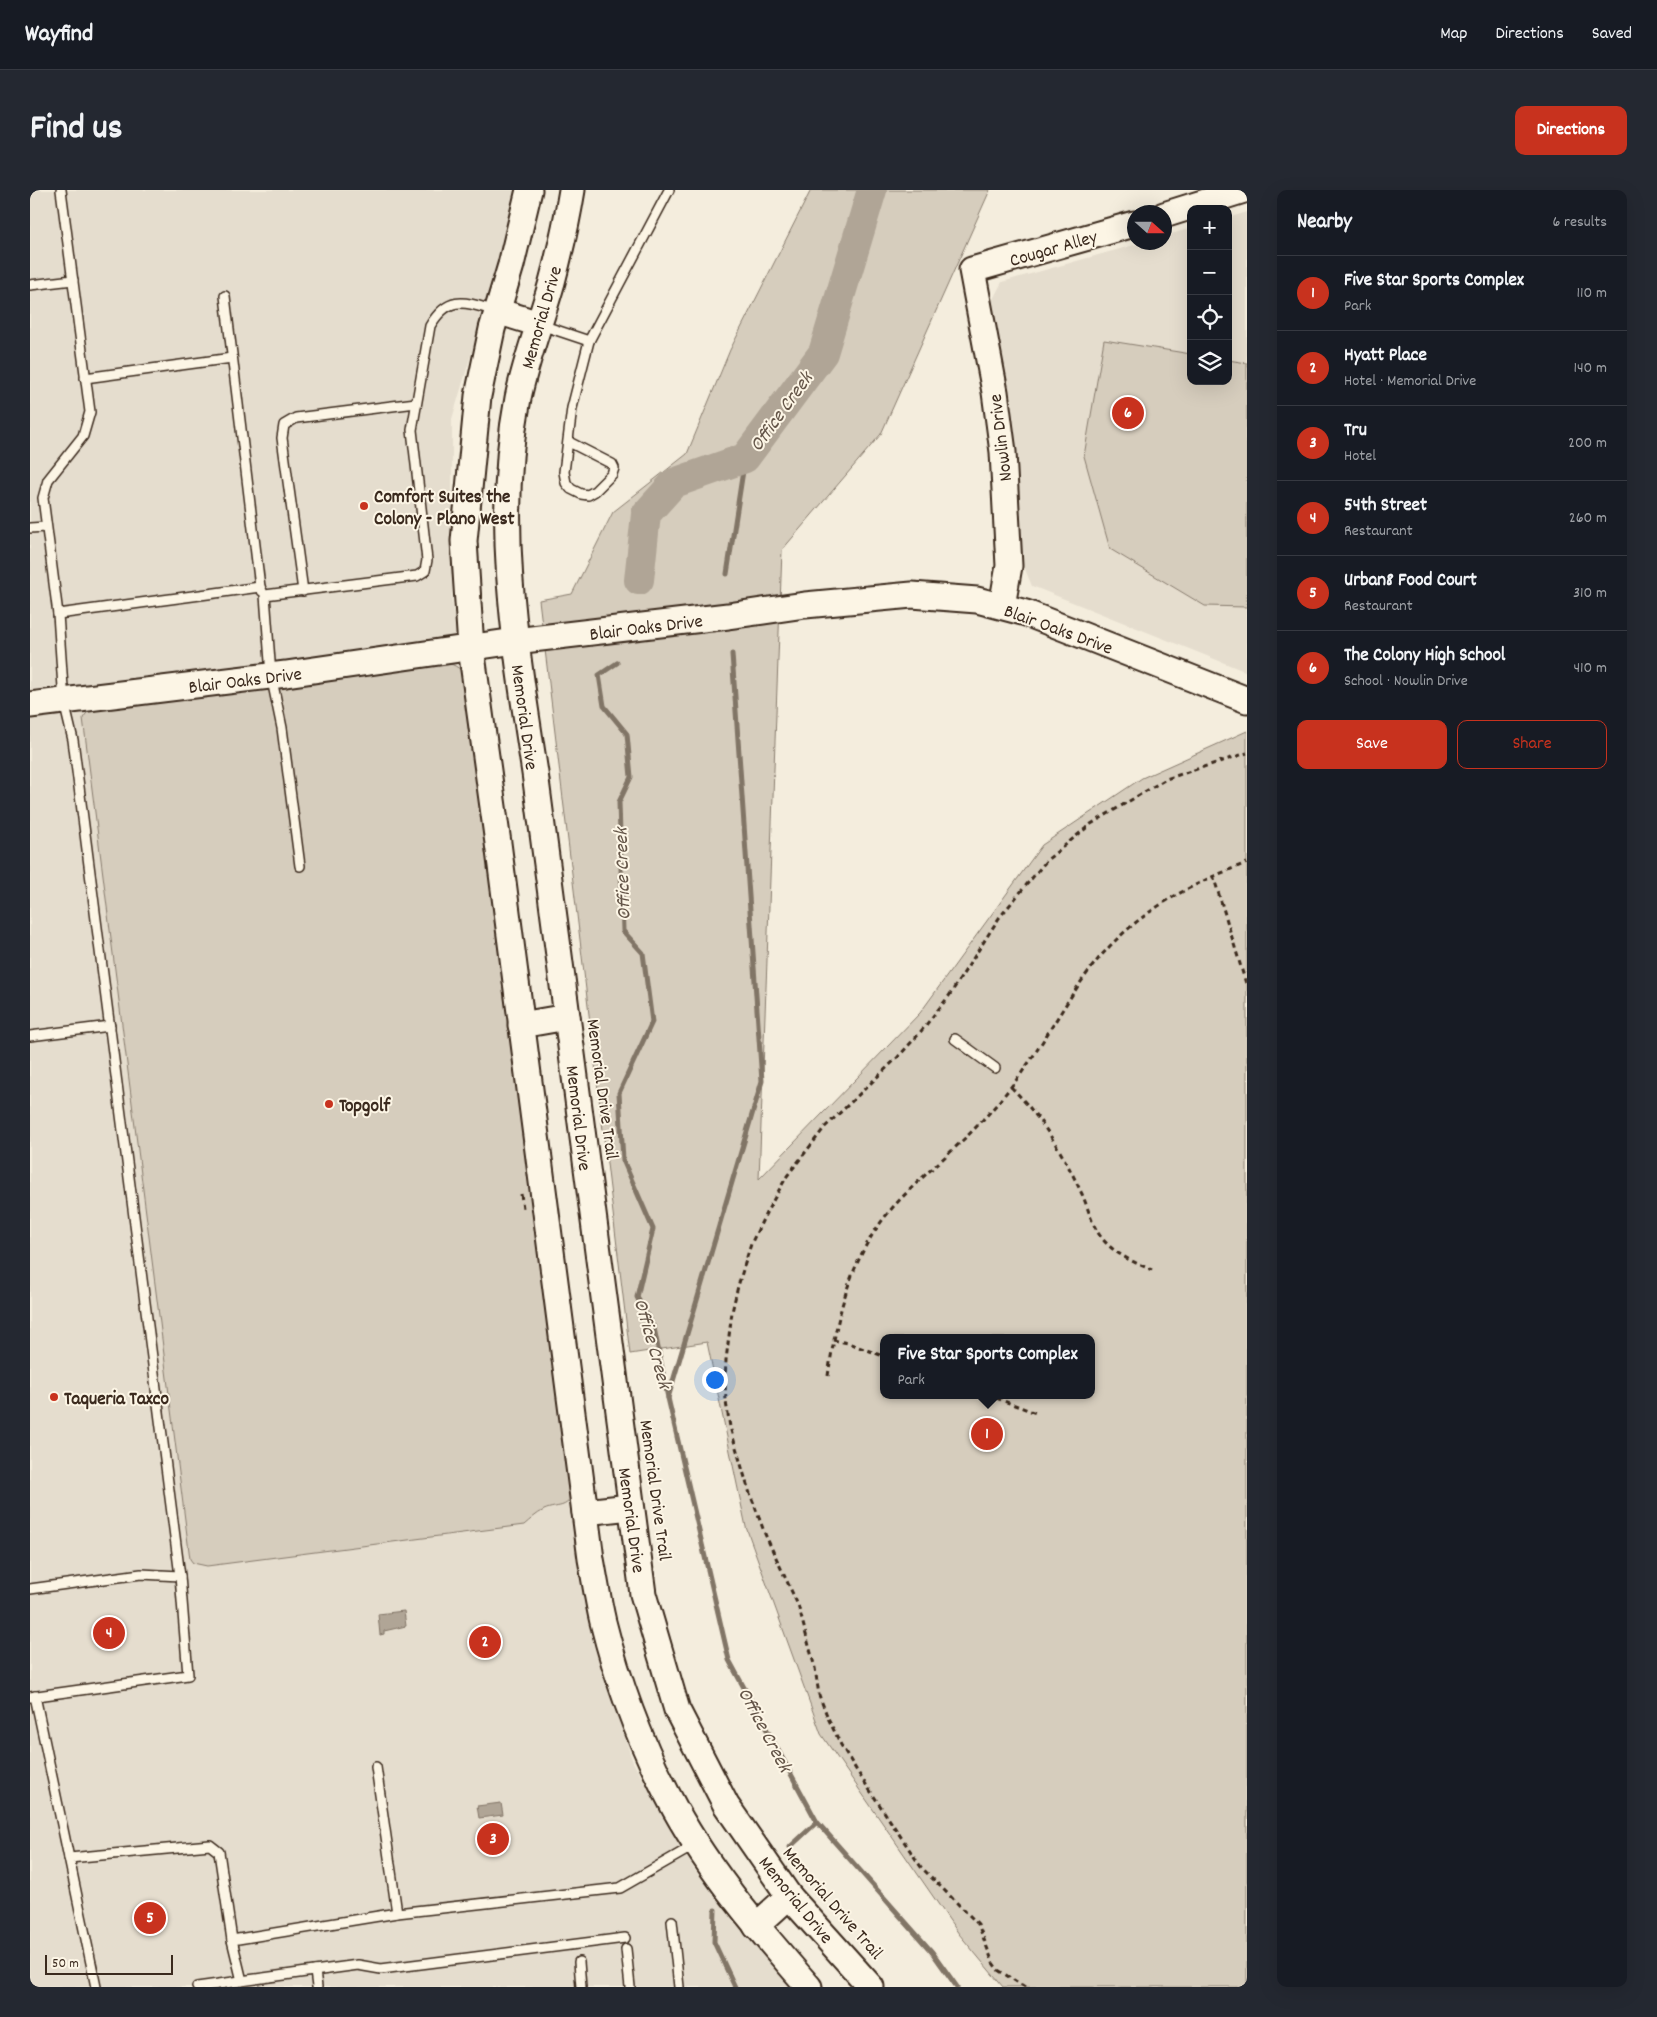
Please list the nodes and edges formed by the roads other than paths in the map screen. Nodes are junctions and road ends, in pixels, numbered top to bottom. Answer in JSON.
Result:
{"nodes":[{"id":1,"x":61,"y":190,"type":"edge"},
{"id":2,"x":529,"y":190,"type":"edge"},
{"id":3,"x":572,"y":190,"type":"edge"},
{"id":4,"x":668,"y":190,"type":"edge"},
{"id":5,"x":1236,"y":191,"type":"edge"},
{"id":6,"x":1172,"y":212,"type":"edge"},
{"id":7,"x":1127,"y":226,"type":"edge"},
{"id":8,"x":972,"y":270,"type":"joint"},
{"id":9,"x":73,"y":280,"type":"junction"},
{"id":10,"x":30,"y":285,"type":"edge"},
{"id":11,"x":225,"y":296,"type":"dead end"},
{"id":12,"x":497,"y":311,"type":"junction"},
{"id":13,"x":539,"y":324,"type":"junction"},
{"id":14,"x":588,"y":341,"type":"junction"},
{"id":15,"x":232,"y":358,"type":"junction"},
{"id":16,"x":86,"y":378,"type":"junction"},
{"id":17,"x":416,"y":403,"type":"junction"},
{"id":18,"x":569,"y":442,"type":"junction"},
{"id":19,"x":46,"y":527,"type":"junction"},
{"id":20,"x":30,"y":528,"type":"edge"},
{"id":21,"x":262,"y":591,"type":"junction"},
{"id":22,"x":302,"y":591,"type":"junction"},
{"id":23,"x":1002,"y":606,"type":"junction"},
{"id":24,"x":58,"y":614,"type":"junction"},
{"id":25,"x":515,"y":641,"type":"junction"},
{"id":26,"x":471,"y":648,"type":"junction"},
{"id":27,"x":271,"y":676,"type":"junction"},
{"id":28,"x":1247,"y":700,"type":"edge"},
{"id":29,"x":64,"y":702,"type":"junction"},
{"id":30,"x":30,"y":706,"type":"edge"},
{"id":31,"x":300,"y":866,"type":"dead end"},
{"id":32,"x":566,"y":1017,"type":"junction"},
{"id":33,"x":521,"y":1025,"type":"junction"},
{"id":34,"x":110,"y":1026,"type":"junction"},
{"id":35,"x":30,"y":1036,"type":"edge"},
{"id":36,"x":955,"y":1039,"type":"dead end"},
{"id":37,"x":995,"y":1068,"type":"dead end"},
{"id":38,"x":630,"y":1507,"type":"junction"},
{"id":39,"x":584,"y":1512,"type":"junction"},
{"id":40,"x":180,"y":1576,"type":"junction"},
{"id":41,"x":30,"y":1589,"type":"edge"},
{"id":42,"x":33,"y":1696,"type":"edge"},
{"id":43,"x":376,"y":1768,"type":"dead end"},
{"id":44,"x":697,"y":1844,"type":"junction"},
{"id":45,"x":69,"y":1858,"type":"junction"},
{"id":46,"x":790,"y":1896,"type":"junction"},
{"id":47,"x":397,"y":1913,"type":"junction"},
{"id":48,"x":672,"y":1921,"type":"dead end"},
{"id":49,"x":756,"y":1926,"type":"junction"},
{"id":50,"x":625,"y":1938,"type":"dead end"},
{"id":51,"x":232,"y":1940,"type":"junction"},
{"id":52,"x":626,"y":1949,"type":"dead end"},
{"id":53,"x":579,"y":1962,"type":"dead end"},
{"id":54,"x":315,"y":1971,"type":"junction"},
{"id":55,"x":242,"y":1981,"type":"junction"},
{"id":56,"x":258,"y":1983,"type":"edge"},
{"id":57,"x":96,"y":1987,"type":"edge"},
{"id":58,"x":197,"y":1987,"type":"edge"},
{"id":59,"x":317,"y":1987,"type":"edge"},
{"id":60,"x":581,"y":1987,"type":"edge"},
{"id":61,"x":630,"y":1987,"type":"edge"},
{"id":62,"x":679,"y":1987,"type":"edge"},
{"id":63,"x":809,"y":1987,"type":"edge"},
{"id":64,"x":871,"y":1987,"type":"edge"}],
"edges":[{"from":1,"to":9,"type":"lane"},
{"from":2,"to":12,"type":"street"},
{"from":3,"to":13,"type":"street","name":"Memorial Drive"},
{"from":4,"to":14,"type":"lane"},
{"from":5,"to":6,"type":"street"},
{"from":7,"to":8,"type":"street","name":"Cougar Alley"},
{"from":8,"to":23,"type":"street","name":"Nowlin Drive"},
{"from":9,"to":10,"type":"lane"},
{"from":9,"to":16,"type":"lane"},
{"from":11,"to":15,"type":"lane"},
{"from":12,"to":13,"type":"street"},
{"from":12,"to":17,"type":"lane"},
{"from":12,"to":26,"type":"street"},
{"from":13,"to":14,"type":"lane"},
{"from":13,"to":25,"type":"street","name":"Memorial Drive"},
{"from":14,"to":18,"type":"lane"},
{"from":15,"to":16,"type":"lane"},
{"from":15,"to":21,"type":"lane"},
{"from":16,"to":19,"type":"lane"},
{"from":17,"to":22,"type":"lane"},
{"from":17,"to":22,"type":"lane"},
{"from":18,"to":18,"type":"lane"},
{"from":19,"to":20,"type":"lane"},
{"from":19,"to":24,"type":"lane"},
{"from":21,"to":22,"type":"lane"},
{"from":21,"to":24,"type":"lane"},
{"from":21,"to":27,"type":"lane"},
{"from":23,"to":25,"type":"street","name":"Blair Oaks Drive"},
{"from":23,"to":28,"type":"street","name":"Blair Oaks Drive"},
{"from":24,"to":29,"type":"lane"},
{"from":25,"to":26,"type":"street","name":"Blair Oaks Drive"},
{"from":25,"to":32,"type":"street","name":"Memorial Drive"},
{"from":26,"to":27,"type":"street","name":"Blair Oaks Drive"},
{"from":26,"to":33,"type":"street"},
{"from":27,"to":29,"type":"street","name":"Blair Oaks Drive"},
{"from":27,"to":31,"type":"lane"},
{"from":29,"to":30,"type":"street","name":"Blair Oaks Drive"},
{"from":29,"to":34,"type":"lane"},
{"from":32,"to":33,"type":"street"},
{"from":32,"to":38,"type":"street","name":"Memorial Drive"},
{"from":33,"to":39,"type":"street"},
{"from":34,"to":35,"type":"lane"},
{"from":34,"to":40,"type":"lane"},
{"from":36,"to":37,"type":"lane"},
{"from":38,"to":39,"type":"street"},
{"from":38,"to":46,"type":"street","name":"Memorial Drive"},
{"from":39,"to":44,"type":"street"},
{"from":40,"to":41,"type":"lane"},
{"from":40,"to":42,"type":"lane"},
{"from":42,"to":45,"type":"lane"},
{"from":43,"to":47,"type":"lane"},
{"from":44,"to":47,"type":"lane"},
{"from":44,"to":49,"type":"street"},
{"from":45,"to":51,"type":"lane"},
{"from":45,"to":57,"type":"lane"},
{"from":46,"to":49,"type":"street"},
{"from":46,"to":64,"type":"street","name":"Memorial Drive"},
{"from":47,"to":51,"type":"lane"},
{"from":48,"to":62,"type":"lane"},
{"from":49,"to":63,"type":"street"},
{"from":50,"to":54,"type":"lane"},
{"from":51,"to":55,"type":"lane"},
{"from":52,"to":61,"type":"lane"},
{"from":53,"to":60,"type":"lane"},
{"from":54,"to":56,"type":"lane"},
{"from":54,"to":59,"type":"lane"},
{"from":55,"to":56,"type":"lane"},
{"from":55,"to":58,"type":"lane"}]}
